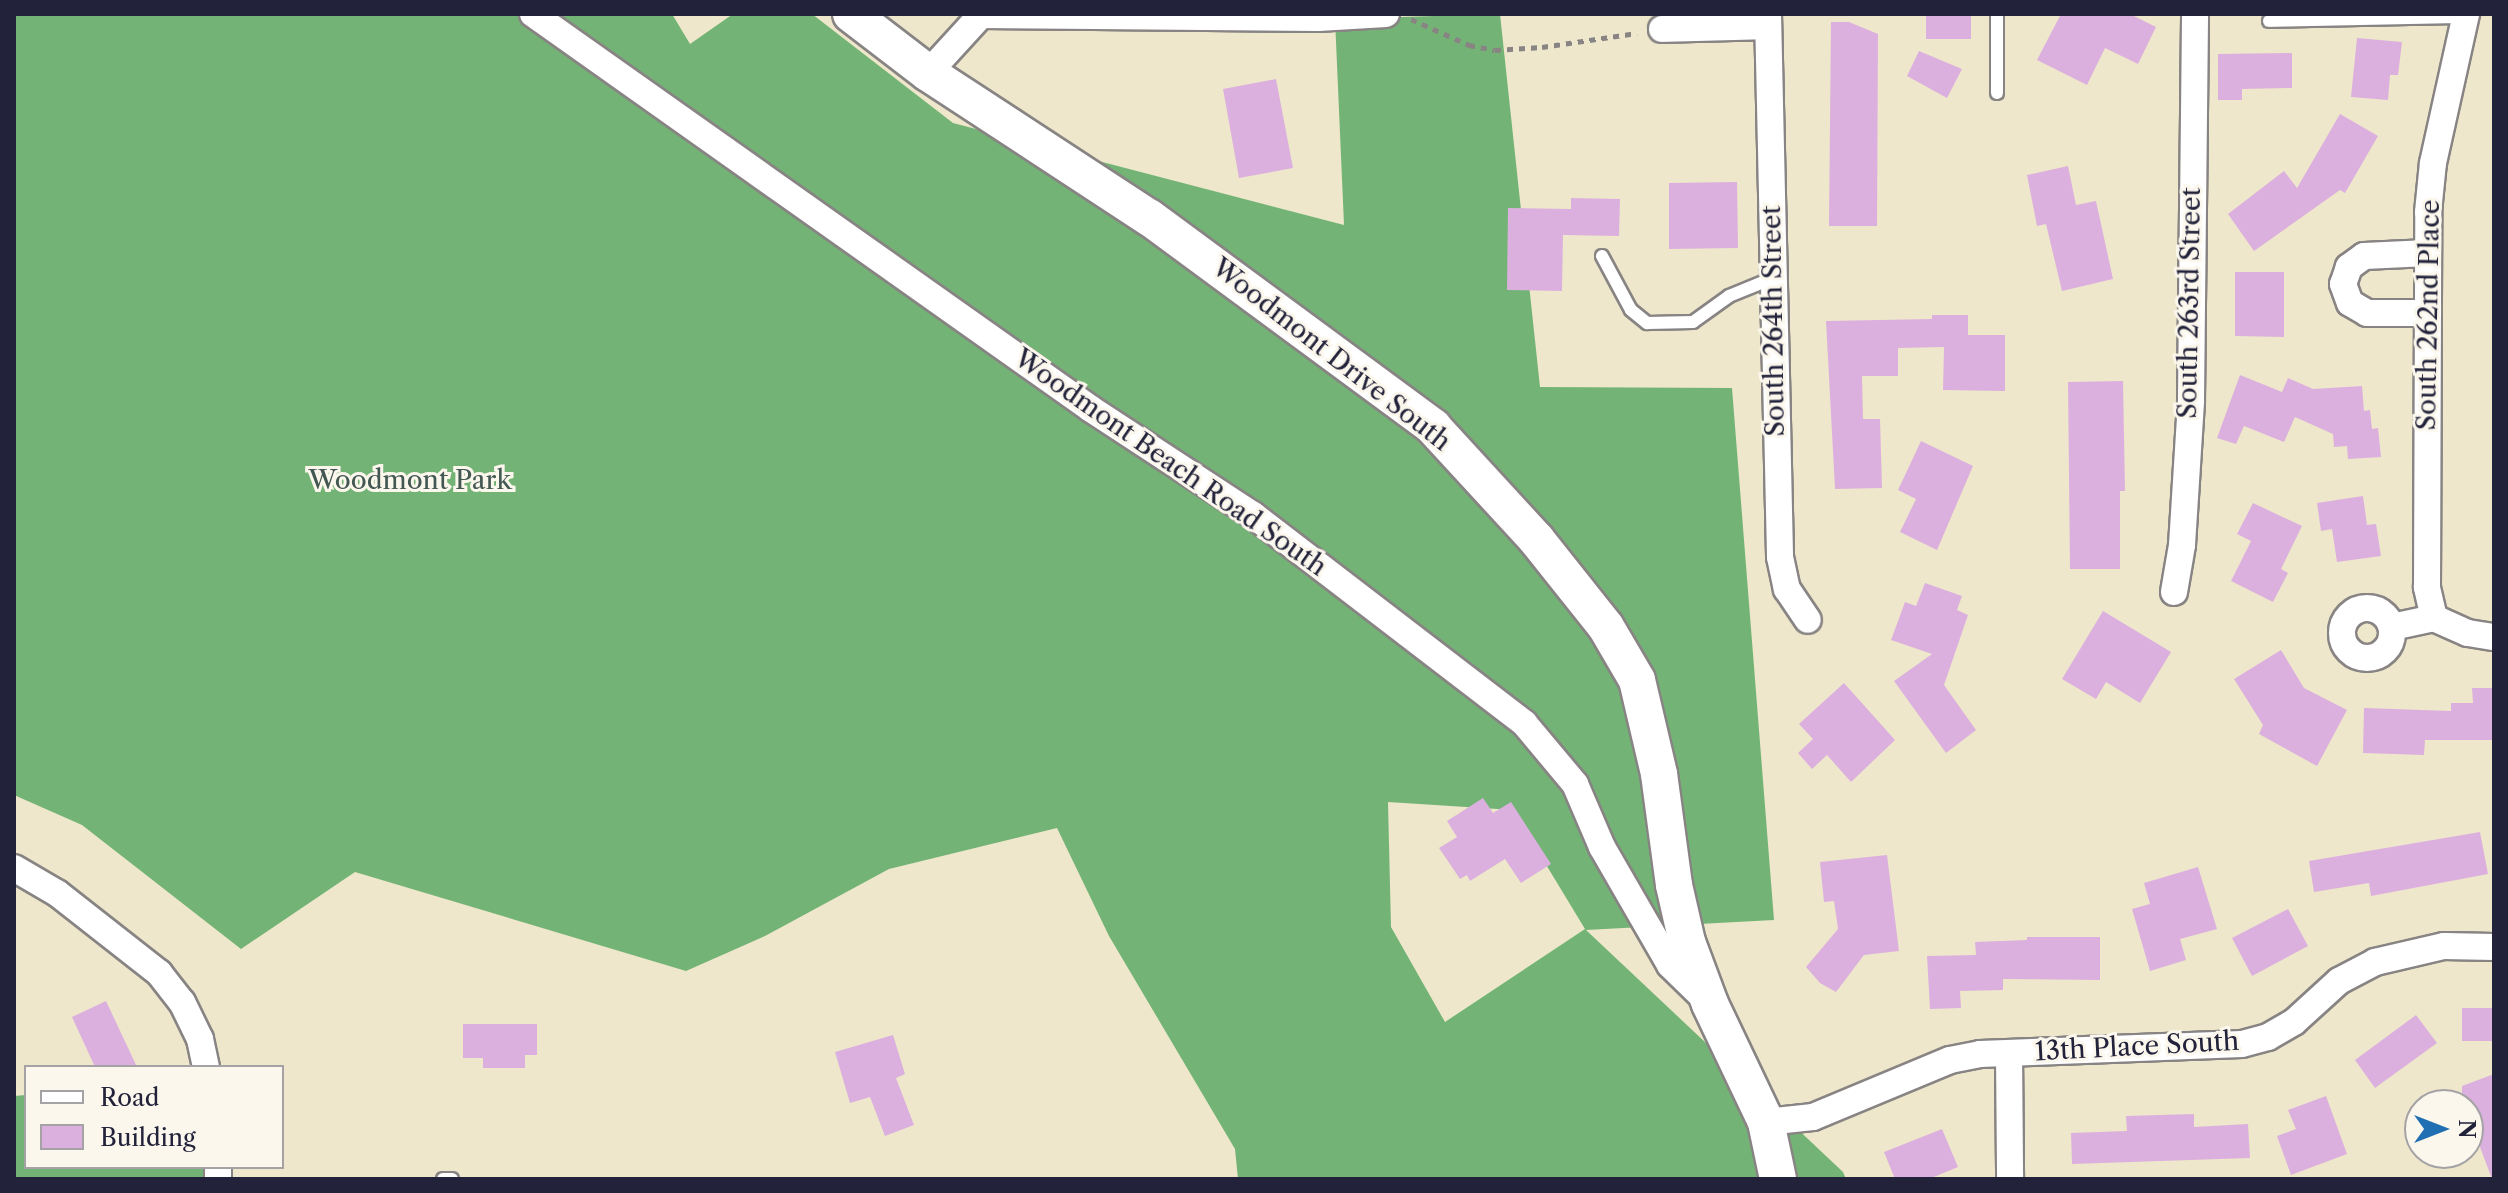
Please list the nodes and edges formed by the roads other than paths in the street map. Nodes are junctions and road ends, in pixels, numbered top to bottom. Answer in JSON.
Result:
{"nodes":[{"id":1,"x":533,"y":14,"type":"edge"},
{"id":2,"x":851,"y":14,"type":"edge"},
{"id":3,"x":1386,"y":14,"type":"edge"},
{"id":4,"x":1997,"y":14,"type":"edge"},
{"id":5,"x":2195,"y":14,"type":"edge"},
{"id":6,"x":2465,"y":15,"type":"edge"},
{"id":7,"x":1768,"y":20,"type":"edge"},
{"id":8,"x":2269,"y":21,"type":"dead end"},
{"id":9,"x":1662,"y":29,"type":"road end"},
{"id":10,"x":928,"y":73,"type":"junction"},
{"id":11,"x":1997,"y":93,"type":"dead end"},
{"id":12,"x":2428,"y":253,"type":"junction"},
{"id":13,"x":1602,"y":256,"type":"dead end"},
{"id":14,"x":1773,"y":278,"type":"junction"},
{"id":15,"x":2428,"y":313,"type":"junction"},
{"id":16,"x":2174,"y":592,"type":"dead end"},
{"id":17,"x":2434,"y":618,"type":"junction"},
{"id":18,"x":1808,"y":620,"type":"dead end"},
{"id":19,"x":2392,"y":627,"type":"dead end"},
{"id":20,"x":2494,"y":637,"type":"edge"},
{"id":21,"x":14,"y":868,"type":"edge"},
{"id":22,"x":2494,"y":947,"type":"edge"},
{"id":23,"x":1710,"y":1004,"type":"junction"},
{"id":24,"x":2009,"y":1053,"type":"junction"},
{"id":25,"x":206,"y":1065,"type":"edge"},
{"id":26,"x":1766,"y":1122,"type":"junction"},
{"id":27,"x":443,"y":1179,"type":"edge"},
{"id":28,"x":452,"y":1179,"type":"edge"},
{"id":29,"x":1778,"y":1179,"type":"edge"},
{"id":30,"x":2010,"y":1179,"type":"edge"}],
"edges":[{"from":1,"to":23,"type":"street","name":"Woodmont Beach Road South"},
{"from":2,"to":10,"type":"main road","name":"Woodmont Drive South"},
{"from":3,"to":10,"type":"street"},
{"from":4,"to":11,"type":"lane"},
{"from":5,"to":16,"type":"street","name":"South 263rd Street"},
{"from":6,"to":8,"type":"lane"},
{"from":6,"to":12,"type":"street","name":"South 262nd Place"},
{"from":7,"to":9,"type":"street"},
{"from":7,"to":14,"type":"street","name":"South 264th Street"},
{"from":10,"to":23,"type":"main road","name":"Woodmont Drive South"},
{"from":12,"to":15,"type":"street","name":"South 262nd Place"},
{"from":12,"to":15,"type":"street"},
{"from":13,"to":14,"type":"lane"},
{"from":14,"to":18,"type":"street","name":"South 264th Street"},
{"from":15,"to":17,"type":"street","name":"South 262nd Place"},
{"from":17,"to":19,"type":"street"},
{"from":17,"to":20,"type":"street"},
{"from":21,"to":25,"type":"street"},
{"from":22,"to":24,"type":"street","name":"13th Place South"},
{"from":23,"to":26,"type":"main road","name":"Woodmont Drive South"},
{"from":24,"to":26,"type":"street","name":"13th Place South"},
{"from":24,"to":30,"type":"street"},
{"from":26,"to":29,"type":"main road","name":"Woodmont Drive South"},
{"from":27,"to":28,"type":"lane"}]}
